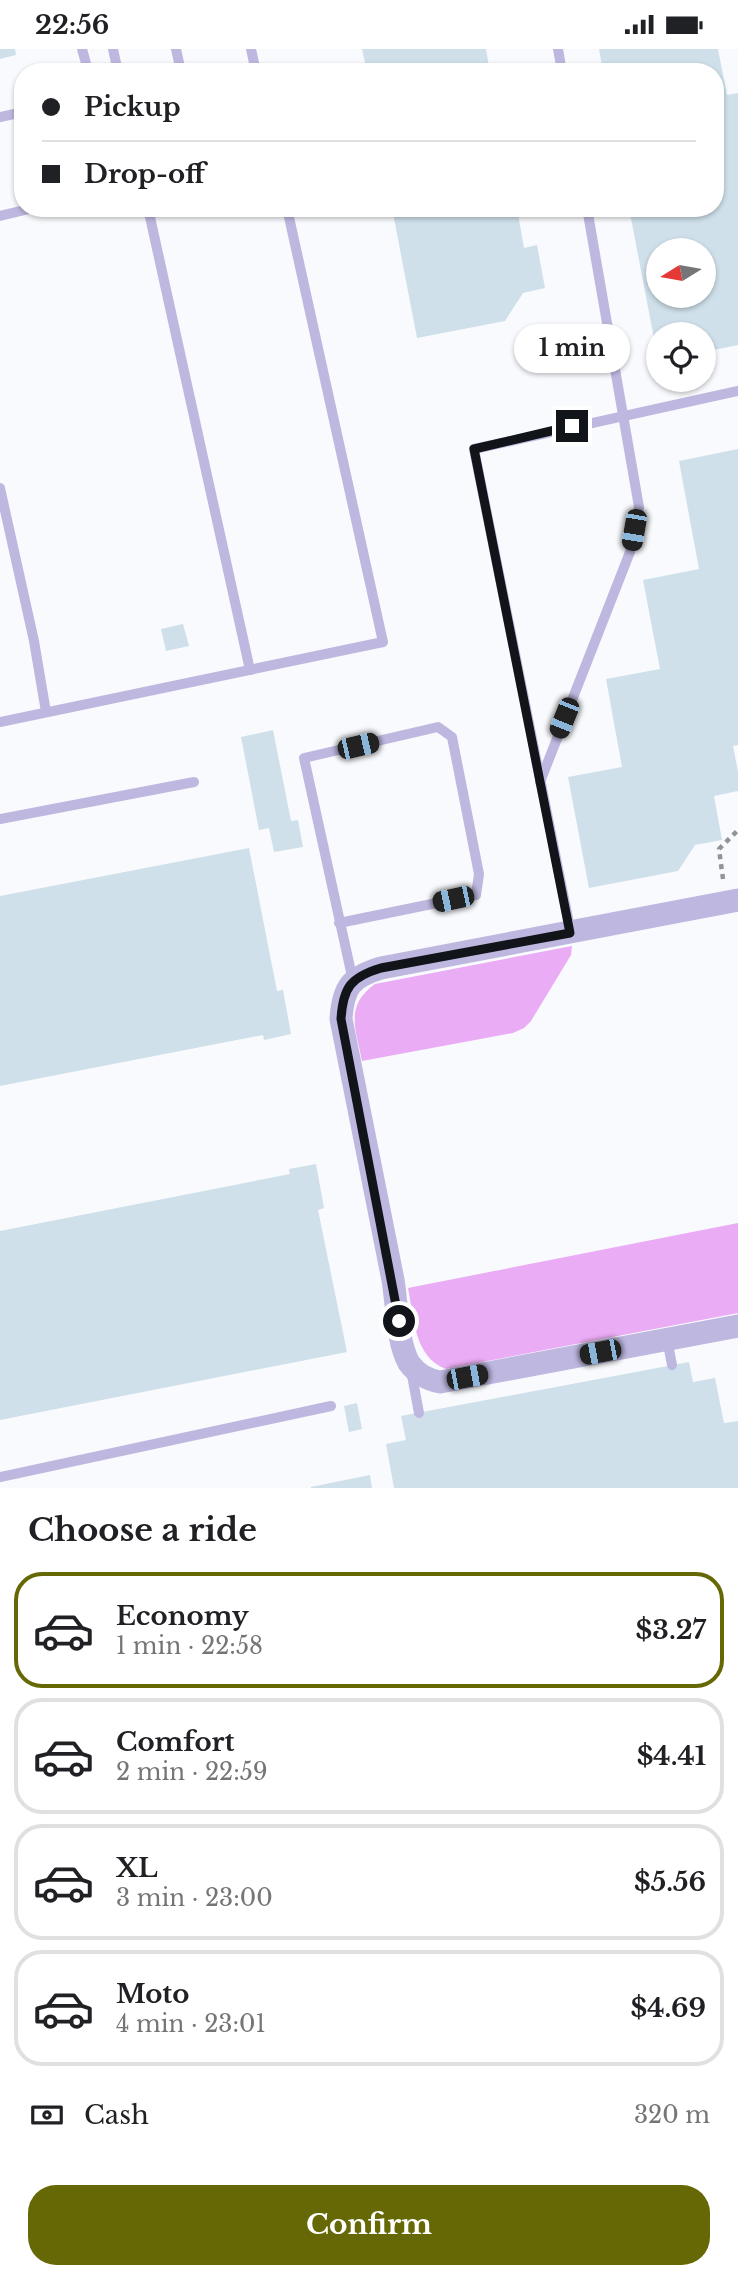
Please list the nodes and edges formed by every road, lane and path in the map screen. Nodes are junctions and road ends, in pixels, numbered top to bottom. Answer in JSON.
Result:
{"nodes":[{"id":1,"x":150,"y":217,"type":"edge"},
{"id":2,"x":289,"y":217,"type":"edge"},
{"id":3,"x":589,"y":217,"type":"edge"},
{"id":4,"x":738,"y":391,"type":"edge"},
{"id":5,"x":623,"y":415,"type":"junction"},
{"id":6,"x":0,"y":488,"type":"edge"},
{"id":7,"x":250,"y":670,"type":"junction"},
{"id":8,"x":46,"y":712,"type":"junction"},
{"id":9,"x":0,"y":722,"type":"edge"},
{"id":10,"x":194,"y":782,"type":"dead end"},
{"id":11,"x":539,"y":783,"type":"junction"},
{"id":12,"x":0,"y":819,"type":"edge"},
{"id":13,"x":738,"y":830,"type":"edge"},
{"id":14,"x":731,"y":893,"type":"edge"},
{"id":15,"x":339,"y":923,"type":"junction"},
{"id":16,"x":570,"y":933,"type":"junction"},
{"id":17,"x":353,"y":981,"type":"junction"},
{"id":18,"x":738,"y":1326,"type":"edge"},
{"id":19,"x":667,"y":1339,"type":"junction"},
{"id":20,"x":410,"y":1364,"type":"junction"},
{"id":21,"x":672,"y":1365,"type":"dead end"},
{"id":22,"x":331,"y":1406,"type":"dead end"},
{"id":23,"x":419,"y":1413,"type":"dead end"},
{"id":24,"x":0,"y":1478,"type":"edge"}],
"edges":[{"from":1,"to":7,"type":"lane"},
{"from":2,"to":7,"type":"lane"},
{"from":3,"to":5,"type":"lane"},
{"from":4,"to":5,"type":"lane"},
{"from":5,"to":11,"type":"lane"},
{"from":5,"to":11,"type":"lane"},
{"from":6,"to":8,"type":"lane"},
{"from":7,"to":8,"type":"lane"},
{"from":8,"to":9,"type":"lane"},
{"from":10,"to":12,"type":"lane"},
{"from":11,"to":16,"type":"lane"},
{"from":13,"to":14,"type":"path"},
{"from":14,"to":16,"type":"street"},
{"from":15,"to":15,"type":"lane"},
{"from":15,"to":17,"type":"lane"},
{"from":16,"to":17,"type":"street"},
{"from":17,"to":20,"type":"street"},
{"from":18,"to":19,"type":"street"},
{"from":19,"to":20,"type":"street"},
{"from":19,"to":21,"type":"lane"},
{"from":20,"to":23,"type":"lane"},
{"from":22,"to":24,"type":"lane"}]}
